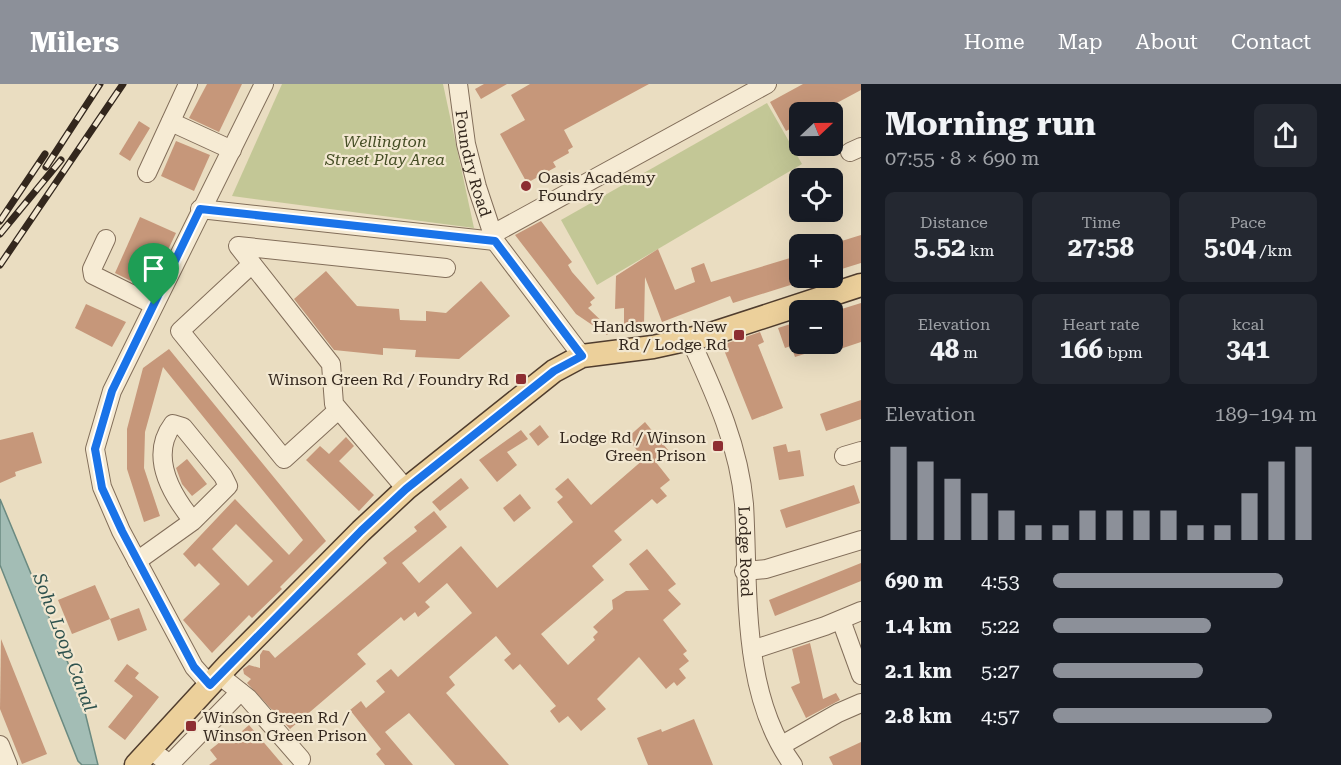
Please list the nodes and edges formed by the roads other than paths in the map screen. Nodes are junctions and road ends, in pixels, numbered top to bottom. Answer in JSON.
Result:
{"nodes":[{"id":1,"x":188,"y":84,"type":"edge"},
{"id":2,"x":264,"y":84,"type":"edge"},
{"id":3,"x":458,"y":84,"type":"edge"},
{"id":4,"x":767,"y":84,"type":"edge"},
{"id":5,"x":171,"y":122,"type":"junction"},
{"id":6,"x":232,"y":150,"type":"junction"},
{"id":7,"x":147,"y":173,"type":"dead end"},
{"id":8,"x":200,"y":209,"type":"junction"},
{"id":9,"x":494,"y":238,"type":"junction"},
{"id":10,"x":106,"y":239,"type":"dead end"},
{"id":11,"x":252,"y":264,"type":"junction"},
{"id":12,"x":447,"y":268,"type":"dead end"},
{"id":13,"x":861,"y":285,"type":"edge"},
{"id":14,"x":154,"y":305,"type":"junction"},
{"id":15,"x":690,"y":339,"type":"junction"},
{"id":16,"x":582,"y":356,"type":"junction"},
{"id":17,"x":338,"y":410,"type":"junction"},
{"id":18,"x":406,"y":489,"type":"junction"},
{"id":19,"x":193,"y":521,"type":"junction"},
{"id":20,"x":861,"y":540,"type":"edge"},
{"id":21,"x":137,"y":561,"type":"junction"},
{"id":22,"x":744,"y":571,"type":"junction"},
{"id":23,"x":861,"y":611,"type":"edge"},
{"id":24,"x":841,"y":620,"type":"junction"},
{"id":25,"x":752,"y":650,"type":"junction"},
{"id":26,"x":861,"y":675,"type":"edge"},
{"id":27,"x":215,"y":680,"type":"junction"},
{"id":28,"x":240,"y":692,"type":"junction"},
{"id":29,"x":861,"y":704,"type":"edge"},
{"id":30,"x":0,"y":746,"type":"edge"},
{"id":31,"x":782,"y":746,"type":"junction"},
{"id":32,"x":142,"y":757,"type":"edge"},
{"id":33,"x":301,"y":759,"type":"dead end"},
{"id":34,"x":8,"y":765,"type":"edge"},
{"id":35,"x":793,"y":765,"type":"edge"}],
"edges":[{"from":1,"to":5,"type":"street"},
{"from":2,"to":6,"type":"street"},
{"from":3,"to":9,"type":"street","name":"Foundry Road"},
{"from":4,"to":9,"type":"street"},
{"from":5,"to":6,"type":"street"},
{"from":5,"to":7,"type":"street"},
{"from":6,"to":8,"type":"street"},
{"from":8,"to":9,"type":"street"},
{"from":8,"to":14,"type":"street"},
{"from":9,"to":16,"type":"street","name":"Foundry Road"},
{"from":10,"to":14,"type":"street"},
{"from":11,"to":12,"type":"street"},
{"from":11,"to":17,"type":"street"},
{"from":11,"to":17,"type":"street"},
{"from":13,"to":15,"type":"main road"},
{"from":14,"to":21,"type":"street"},
{"from":15,"to":16,"type":"main road"},
{"from":15,"to":22,"type":"street","name":"Lodge Road"},
{"from":16,"to":18,"type":"main road"},
{"from":17,"to":18,"type":"street"},
{"from":18,"to":27,"type":"main road"},
{"from":19,"to":19,"type":"street"},
{"from":19,"to":21,"type":"street"},
{"from":20,"to":22,"type":"street"},
{"from":21,"to":27,"type":"street"},
{"from":22,"to":25,"type":"street","name":"Lodge Road"},
{"from":23,"to":24,"type":"street"},
{"from":24,"to":25,"type":"street"},
{"from":24,"to":26,"type":"street"},
{"from":25,"to":31,"type":"street","name":"Lodge Road"},
{"from":27,"to":28,"type":"street"},
{"from":27,"to":32,"type":"main road"},
{"from":28,"to":32,"type":"street"},
{"from":28,"to":33,"type":"street"},
{"from":29,"to":31,"type":"street"},
{"from":30,"to":34,"type":"street"},
{"from":31,"to":35,"type":"street","name":"Lodge Road"}]}
